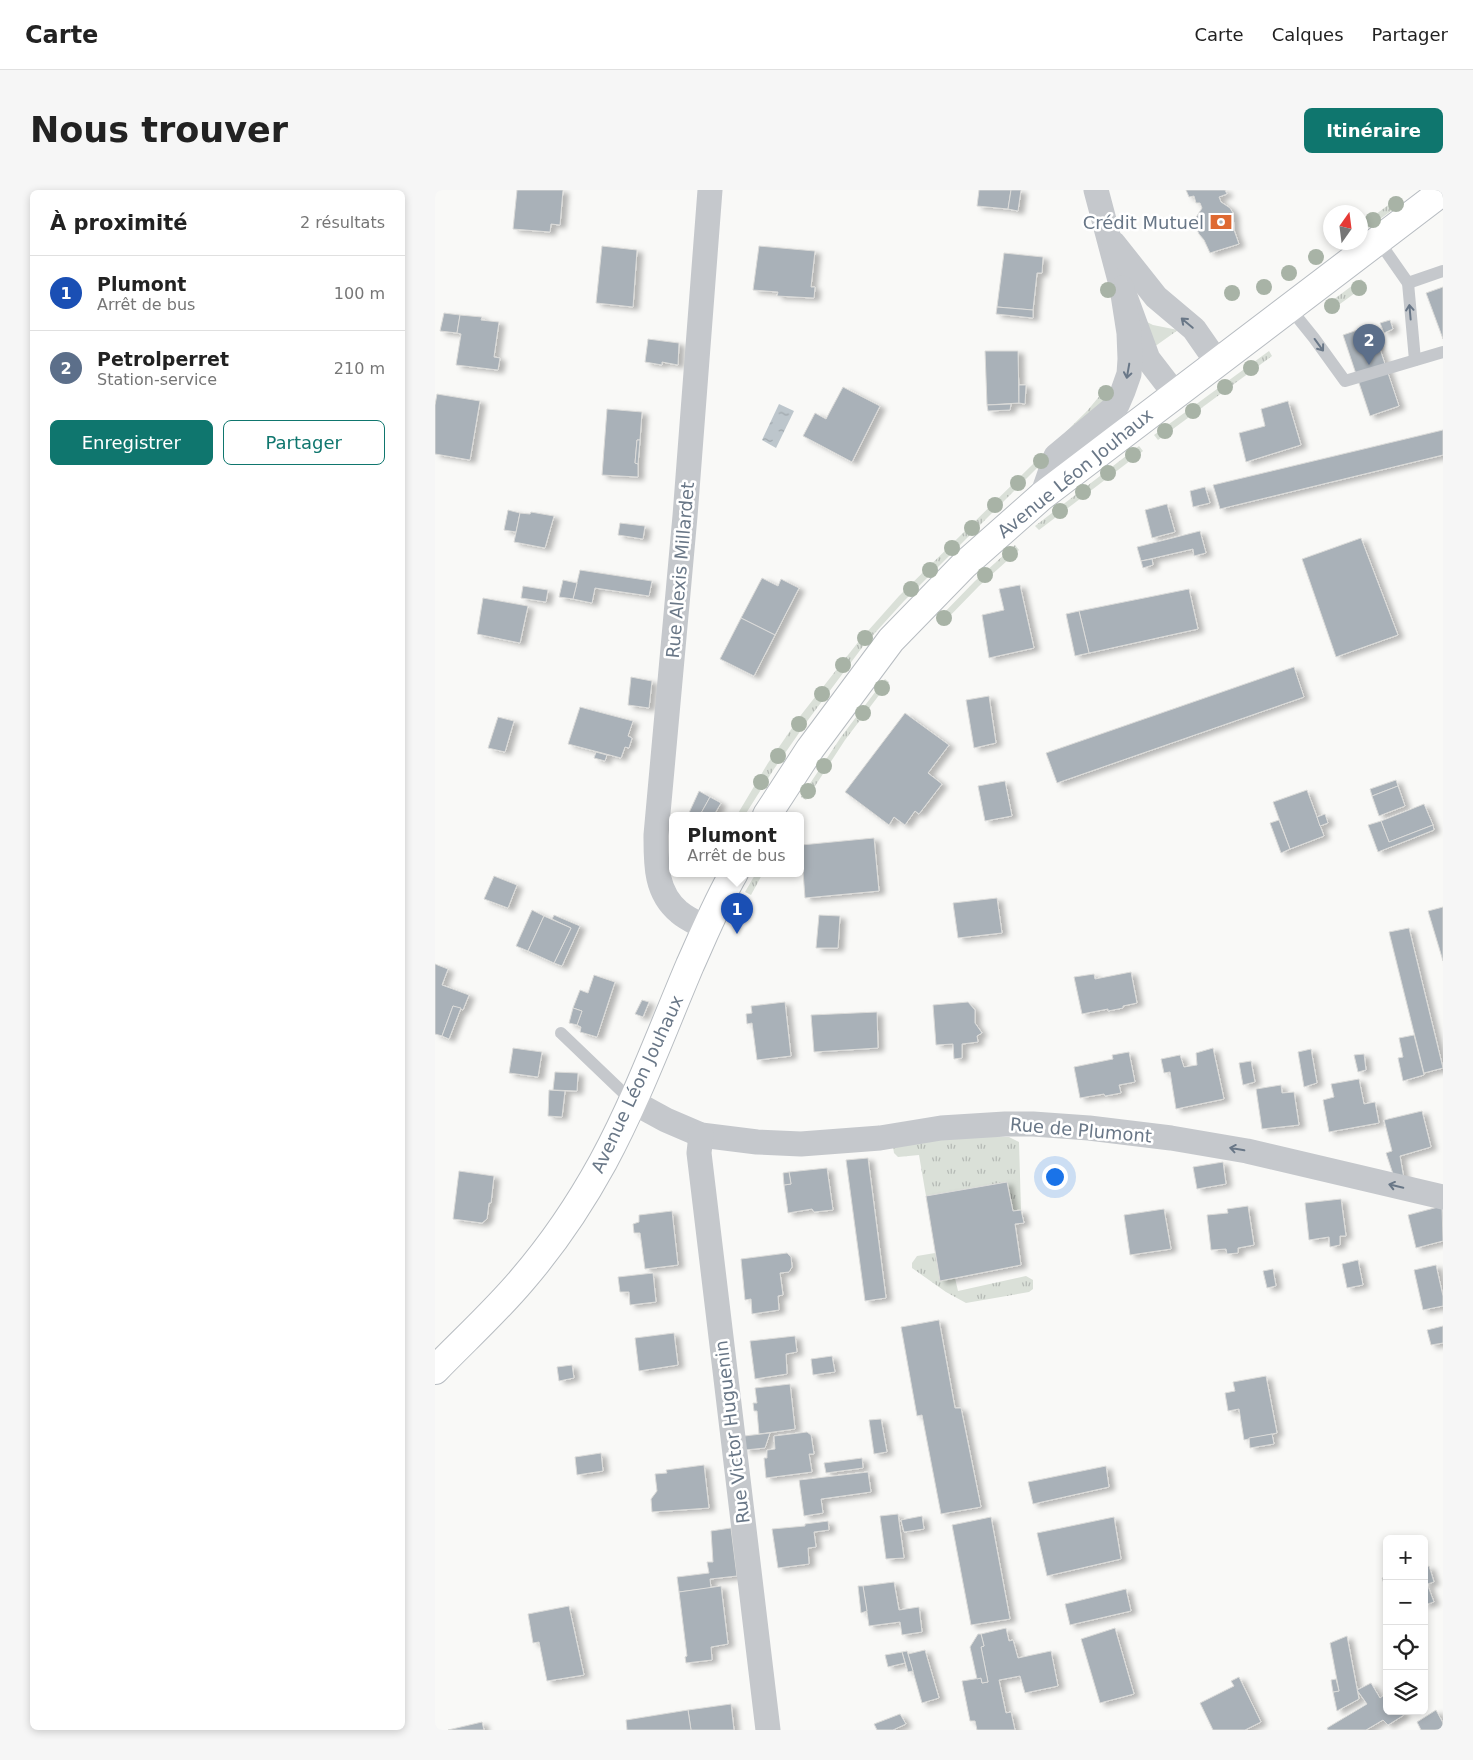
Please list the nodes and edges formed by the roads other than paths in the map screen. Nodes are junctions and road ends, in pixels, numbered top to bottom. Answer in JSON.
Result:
{"nodes":[{"id":1,"x":710,"y":190,"type":"edge"},
{"id":2,"x":1097,"y":190,"type":"edge"},
{"id":3,"x":1443,"y":191,"type":"edge"},
{"id":4,"x":1110,"y":238,"type":"junction"},
{"id":5,"x":1378,"y":240,"type":"junction"},
{"id":6,"x":1443,"y":271,"type":"edge"},
{"id":7,"x":1408,"y":283,"type":"junction"},
{"id":8,"x":1122,"y":288,"type":"junction"},
{"id":9,"x":1289,"y":307,"type":"junction"},
{"id":10,"x":1443,"y":352,"type":"edge"},
{"id":11,"x":1415,"y":360,"type":"junction"},
{"id":12,"x":1217,"y":362,"type":"junction"},
{"id":13,"x":1175,"y":394,"type":"junction"},
{"id":14,"x":1042,"y":496,"type":"junction"},
{"id":15,"x":769,"y":812,"type":"edge"},
{"id":16,"x":732,"y":877,"type":"edge"},
{"id":17,"x":706,"y":928,"type":"junction"},
{"id":18,"x":561,"y":1032,"type":"dead end"},
{"id":19,"x":633,"y":1102,"type":"junction"},
{"id":20,"x":701,"y":1135,"type":"junction"},
{"id":21,"x":1443,"y":1197,"type":"edge"},
{"id":22,"x":435,"y":1370,"type":"edge"},
{"id":23,"x":768,"y":1730,"type":"edge"}],
"edges":[{"from":1,"to":17,"type":"street","name":"Rue Alexis Millardet"},
{"from":2,"to":4,"type":"street"},
{"from":3,"to":5,"type":"main road","name":"Avenue Léon Jouhaux"},
{"from":4,"to":8,"type":"street"},
{"from":12,"to":4,"type":"street","one_way":true},
{"from":5,"to":7,"type":"lane"},
{"from":5,"to":9,"type":"main road","name":"Avenue Léon Jouhaux"},
{"from":6,"to":7,"type":"lane"},
{"from":11,"to":7,"type":"lane","one_way":true},
{"from":8,"to":13,"type":"street"},
{"from":8,"to":14,"type":"street","one_way":true},
{"from":9,"to":11,"type":"lane","one_way":true},
{"from":9,"to":12,"type":"main road","name":"Avenue Léon Jouhaux"},
{"from":10,"to":11,"type":"lane"},
{"from":12,"to":13,"type":"main road","name":"Avenue Léon Jouhaux"},
{"from":13,"to":14,"type":"main road","name":"Avenue Léon Jouhaux"},
{"from":14,"to":15,"type":"main road","name":"Avenue Léon Jouhaux"},
{"from":16,"to":17,"type":"main road","name":"Avenue Léon Jouhaux"},
{"from":17,"to":19,"type":"main road","name":"Avenue Léon Jouhaux"},
{"from":18,"to":19,"type":"lane"},
{"from":19,"to":20,"type":"street","name":"Rue de Plumont"},
{"from":19,"to":22,"type":"main road","name":"Avenue Léon Jouhaux"},
{"from":21,"to":20,"type":"street","name":"Rue de Plumont","one_way":true},
{"from":20,"to":23,"type":"street","name":"Rue Victor Huguenin"}]}
